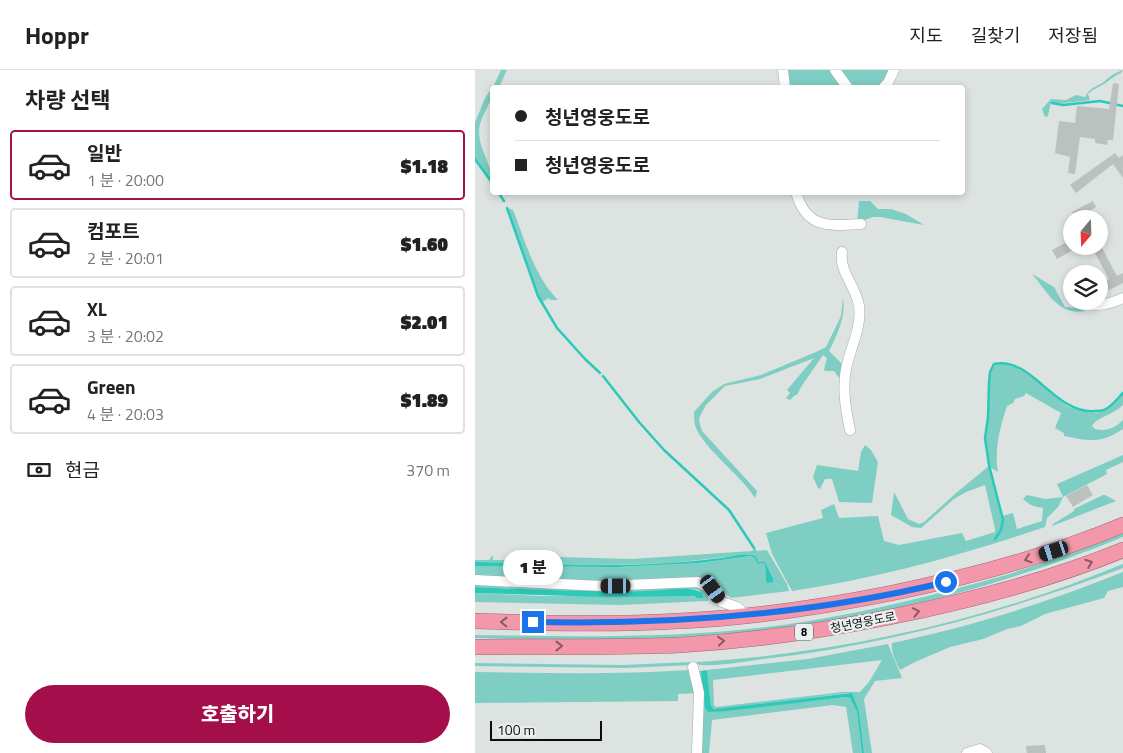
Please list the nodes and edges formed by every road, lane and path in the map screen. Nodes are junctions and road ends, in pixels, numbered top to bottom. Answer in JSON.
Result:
{"nodes":[{"id":1,"x":783,"y":70,"type":"edge"},
{"id":2,"x":835,"y":70,"type":"edge"},
{"id":3,"x":894,"y":70,"type":"edge"},
{"id":4,"x":785,"y":85,"type":"edge"},
{"id":5,"x":846,"y":85,"type":"edge"},
{"id":6,"x":886,"y":85,"type":"edge"},
{"id":7,"x":797,"y":195,"type":"edge"},
{"id":8,"x":861,"y":224,"type":"dead end"},
{"id":9,"x":842,"y":252,"type":"dead end"},
{"id":10,"x":1123,"y":298,"type":"edge"},
{"id":11,"x":1108,"y":302,"type":"edge"},
{"id":12,"x":850,"y":430,"type":"dead end"},
{"id":13,"x":1123,"y":525,"type":"edge"},
{"id":14,"x":1123,"y":550,"type":"edge"},
{"id":15,"x":475,"y":580,"type":"edge"},
{"id":16,"x":747,"y":616,"type":"junction"},
{"id":17,"x":475,"y":621,"type":"edge"},
{"id":18,"x":475,"y":647,"type":"edge"},
{"id":19,"x":693,"y":667,"type":"dead end"},
{"id":20,"x":697,"y":753,"type":"edge"},
{"id":21,"x":967,"y":753,"type":"edge"},
{"id":22,"x":987,"y":753,"type":"edge"}],
"edges":[{"from":1,"to":4,"type":"street"},
{"from":2,"to":5,"type":"street"},
{"from":3,"to":6,"type":"street"},
{"from":7,"to":8,"type":"street"},
{"from":9,"to":12,"type":"street"},
{"from":10,"to":11,"type":"street"},
{"from":13,"to":16,"type":"highway","name":"청년영웅도로","number":"8","one_way":true},
{"from":18,"to":14,"type":"highway","name":"청년영웅도로","number":"8","one_way":true},
{"from":15,"to":16,"type":"street"},
{"from":16,"to":17,"type":"highway","name":"청년영웅도로","number":"8","one_way":true},
{"from":19,"to":20,"type":"street"},
{"from":21,"to":22,"type":"street"}]}
